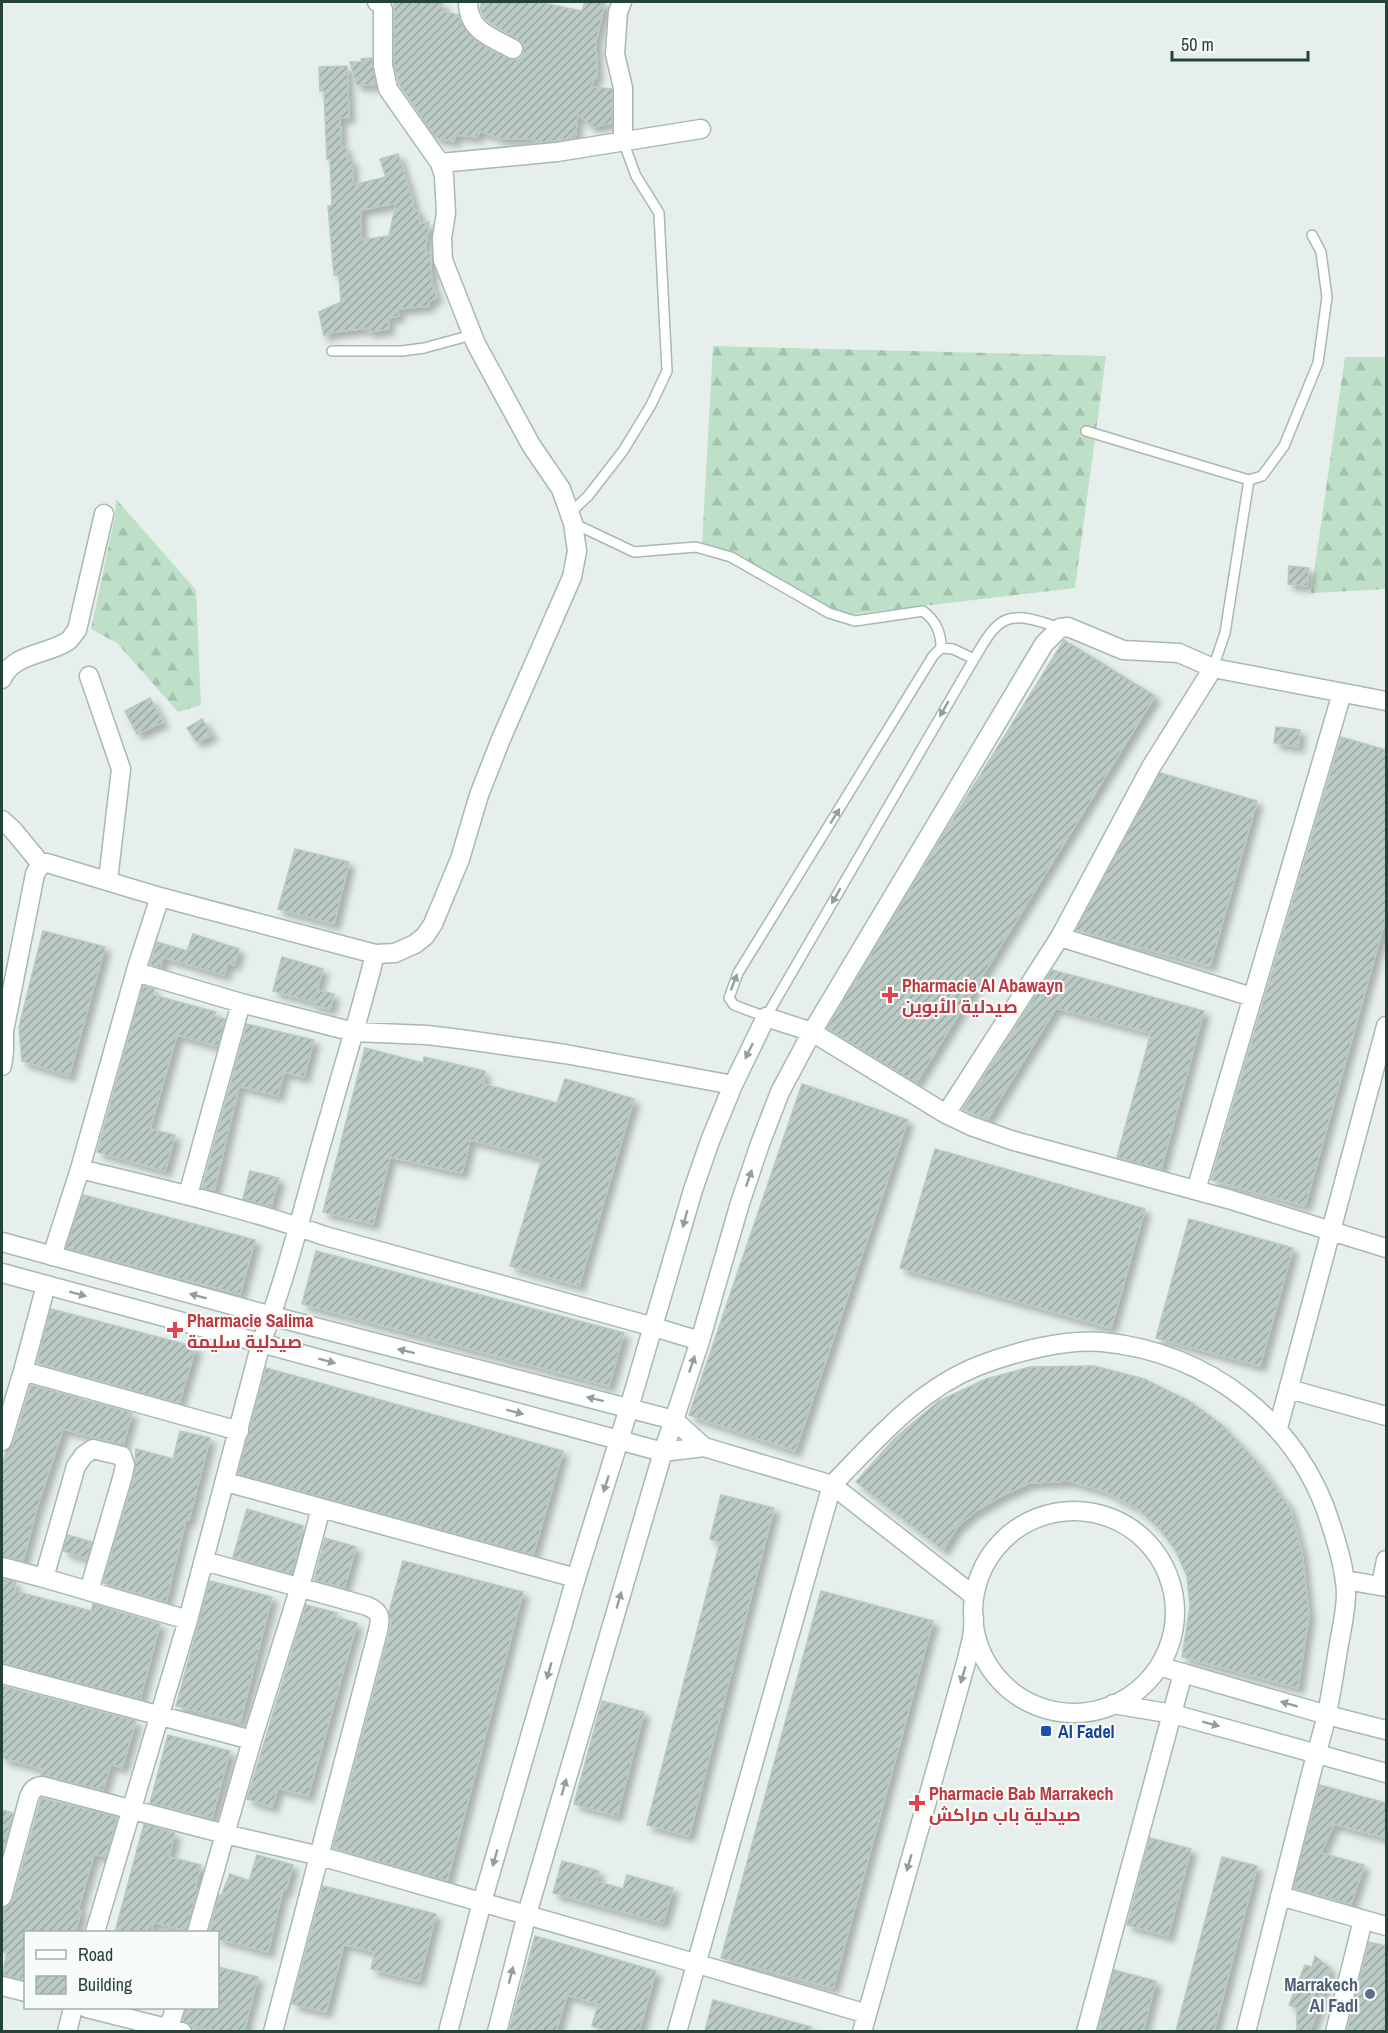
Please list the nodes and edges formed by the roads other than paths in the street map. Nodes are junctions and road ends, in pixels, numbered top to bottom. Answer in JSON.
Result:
{"nodes":[{"id":1,"x":380,"y":2,"type":"edge"},
{"id":2,"x":468,"y":2,"type":"edge"},
{"id":3,"x":622,"y":2,"type":"edge"},
{"id":4,"x":513,"y":49,"type":"dead end"},
{"id":5,"x":701,"y":129,"type":"dead end"},
{"id":6,"x":624,"y":141,"type":"junction"},
{"id":7,"x":440,"y":163,"type":"junction"},
{"id":8,"x":1312,"y":235,"type":"dead end"},
{"id":9,"x":472,"y":335,"type":"junction"},
{"id":10,"x":332,"y":351,"type":"dead end"},
{"id":11,"x":1086,"y":431,"type":"dead end"},
{"id":12,"x":1250,"y":480,"type":"junction"},
{"id":13,"x":104,"y":514,"type":"dead end"},
{"id":14,"x":572,"y":518,"type":"junction"},
{"id":15,"x":1060,"y":628,"type":"junction"},
{"id":16,"x":941,"y":648,"type":"junction"},
{"id":17,"x":974,"y":659,"type":"junction"},
{"id":18,"x":1213,"y":668,"type":"junction"},
{"id":19,"x":88,"y":676,"type":"dead end"},
{"id":20,"x":2,"y":679,"type":"edge"},
{"id":21,"x":1342,"y":693,"type":"junction"},
{"id":22,"x":1386,"y":701,"type":"edge"},
{"id":23,"x":2,"y":820,"type":"edge"},
{"id":24,"x":41,"y":864,"type":"junction"},
{"id":25,"x":108,"y":880,"type":"junction"},
{"id":26,"x":160,"y":897,"type":"junction"},
{"id":27,"x":1060,"y":937,"type":"junction"},
{"id":28,"x":375,"y":954,"type":"junction"},
{"id":29,"x":136,"y":972,"type":"junction"},
{"id":30,"x":1252,"y":997,"type":"junction"},
{"id":31,"x":241,"y":1003,"type":"junction"},
{"id":32,"x":766,"y":1017,"type":"junction"},
{"id":33,"x":1386,"y":1026,"type":"edge"},
{"id":34,"x":354,"y":1032,"type":"junction"},
{"id":35,"x":812,"y":1032,"type":"junction"},
{"id":36,"x":3,"y":1033,"type":"edge"},
{"id":37,"x":2,"y":1066,"type":"edge"},
{"id":38,"x":733,"y":1085,"type":"junction"},
{"id":39,"x":946,"y":1114,"type":"junction"},
{"id":40,"x":81,"y":1169,"type":"junction"},
{"id":41,"x":1196,"y":1190,"type":"junction"},
{"id":42,"x":188,"y":1195,"type":"junction"},
{"id":43,"x":298,"y":1227,"type":"junction"},
{"id":44,"x":1332,"y":1231,"type":"junction"},
{"id":45,"x":2,"y":1242,"type":"edge"},
{"id":46,"x":1386,"y":1248,"type":"edge"},
{"id":47,"x":52,"y":1256,"type":"junction"},
{"id":48,"x":2,"y":1273,"type":"edge"},
{"id":49,"x":46,"y":1285,"type":"junction"},
{"id":50,"x":272,"y":1316,"type":"junction"},
{"id":51,"x":654,"y":1327,"type":"junction"},
{"id":52,"x":700,"y":1341,"type":"junction"},
{"id":53,"x":261,"y":1343,"type":"junction"},
{"id":54,"x":23,"y":1371,"type":"junction"},
{"id":55,"x":1289,"y":1389,"type":"junction"},
{"id":56,"x":629,"y":1408,"type":"junction"},
{"id":57,"x":1386,"y":1416,"type":"edge"},
{"id":58,"x":674,"y":1420,"type":"junction"},
{"id":59,"x":1278,"y":1428,"type":"junction"},
{"id":60,"x":239,"y":1431,"type":"junction"},
{"id":61,"x":620,"y":1440,"type":"junction"},
{"id":62,"x":2,"y":1441,"type":"edge"},
{"id":63,"x":704,"y":1447,"type":"junction"},
{"id":64,"x":663,"y":1452,"type":"junction"},
{"id":65,"x":226,"y":1482,"type":"junction"},
{"id":66,"x":832,"y":1485,"type":"junction"},
{"id":67,"x":321,"y":1508,"type":"junction"},
{"id":68,"x":1386,"y":1560,"type":"edge"},
{"id":69,"x":204,"y":1561,"type":"junction"},
{"id":70,"x":2,"y":1568,"type":"edge"},
{"id":71,"x":44,"y":1578,"type":"junction"},
{"id":72,"x":576,"y":1578,"type":"junction"},
{"id":73,"x":1345,"y":1580,"type":"junction"},
{"id":74,"x":1384,"y":1586,"type":"edge"},
{"id":75,"x":300,"y":1587,"type":"junction"},
{"id":76,"x":89,"y":1591,"type":"junction"},
{"id":77,"x":974,"y":1596,"type":"junction"},
{"id":78,"x":974,"y":1618,"type":"junction"},
{"id":79,"x":188,"y":1620,"type":"junction"},
{"id":80,"x":1162,"y":1667,"type":"junction"},
{"id":81,"x":1183,"y":1673,"type":"junction"},
{"id":82,"x":2,"y":1674,"type":"edge"},
{"id":83,"x":1113,"y":1704,"type":"junction"},
{"id":84,"x":1173,"y":1714,"type":"junction"},
{"id":85,"x":1327,"y":1715,"type":"junction"},
{"id":86,"x":160,"y":1716,"type":"junction"},
{"id":87,"x":1386,"y":1730,"type":"edge"},
{"id":88,"x":252,"y":1740,"type":"junction"},
{"id":89,"x":1316,"y":1753,"type":"junction"},
{"id":90,"x":1386,"y":1773,"type":"edge"},
{"id":91,"x":132,"y":1810,"type":"junction"},
{"id":92,"x":225,"y":1834,"type":"junction"},
{"id":93,"x":320,"y":1856,"type":"junction"},
{"id":94,"x":1280,"y":1896,"type":"junction"},
{"id":95,"x":2,"y":1897,"type":"edge"},
{"id":96,"x":483,"y":1902,"type":"junction"},
{"id":97,"x":527,"y":1914,"type":"junction"},
{"id":98,"x":1364,"y":1920,"type":"junction"},
{"id":99,"x":1386,"y":1926,"type":"edge"},
{"id":100,"x":95,"y":1931,"type":"edge"},
{"id":101,"x":196,"y":1931,"type":"edge"},
{"id":102,"x":698,"y":1964,"type":"junction"},
{"id":103,"x":2,"y":1986,"type":"edge"},
{"id":104,"x":24,"y":1992,"type":"edge"},
{"id":105,"x":72,"y":2009,"type":"edge"},
{"id":106,"x":95,"y":2009,"type":"edge"},
{"id":107,"x":175,"y":2009,"type":"edge"},
{"id":108,"x":864,"y":2023,"type":"edge"},
{"id":109,"x":176,"y":2029,"type":"edge"},
{"id":110,"x":67,"y":2031,"type":"edge"},
{"id":111,"x":273,"y":2031,"type":"edge"},
{"id":112,"x":448,"y":2031,"type":"edge"},
{"id":113,"x":497,"y":2031,"type":"edge"},
{"id":114,"x":677,"y":2031,"type":"edge"},
{"id":115,"x":1086,"y":2031,"type":"edge"},
{"id":116,"x":1246,"y":2031,"type":"edge"},
{"id":117,"x":1335,"y":2031,"type":"edge"}],
"edges":[{"from":1,"to":7,"type":"street"},
{"from":2,"to":4,"type":"street"},
{"from":3,"to":6,"type":"street"},
{"from":5,"to":6,"type":"street"},
{"from":6,"to":7,"type":"street"},
{"from":6,"to":14,"type":"lane"},
{"from":7,"to":9,"type":"street"},
{"from":8,"to":12,"type":"lane"},
{"from":9,"to":10,"type":"lane"},
{"from":9,"to":14,"type":"street"},
{"from":11,"to":12,"type":"lane"},
{"from":12,"to":18,"type":"lane"},
{"from":13,"to":20,"type":"street"},
{"from":14,"to":16,"type":"lane"},
{"from":14,"to":28,"type":"street"},
{"from":15,"to":17,"type":"lane"},
{"from":15,"to":18,"type":"street"},
{"from":15,"to":35,"type":"street"},
{"from":16,"to":17,"type":"lane"},
{"from":32,"to":16,"type":"lane","one_way":true},
{"from":17,"to":32,"type":"lane","one_way":true},
{"from":18,"to":21,"type":"street"},
{"from":18,"to":27,"type":"street"},
{"from":19,"to":25,"type":"street"},
{"from":21,"to":22,"type":"street"},
{"from":21,"to":30,"type":"street"},
{"from":23,"to":24,"type":"street"},
{"from":24,"to":25,"type":"street"},
{"from":24,"to":36,"type":"street"},
{"from":25,"to":26,"type":"street"},
{"from":26,"to":28,"type":"street"},
{"from":26,"to":29,"type":"street"},
{"from":27,"to":30,"type":"street"},
{"from":27,"to":39,"type":"street"},
{"from":28,"to":34,"type":"street"},
{"from":29,"to":31,"type":"street"},
{"from":29,"to":40,"type":"street"},
{"from":30,"to":41,"type":"street"},
{"from":31,"to":34,"type":"street"},
{"from":31,"to":42,"type":"street"},
{"from":32,"to":35,"type":"street"},
{"from":32,"to":38,"type":"street","one_way":true},
{"from":33,"to":44,"type":"street"},
{"from":34,"to":38,"type":"street"},
{"from":34,"to":43,"type":"street"},
{"from":35,"to":39,"type":"street"},
{"from":52,"to":35,"type":"street","one_way":true},
{"from":36,"to":37,"type":"street"},
{"from":38,"to":51,"type":"street","one_way":true},
{"from":39,"to":41,"type":"street"},
{"from":40,"to":42,"type":"street"},
{"from":40,"to":47,"type":"street"},
{"from":41,"to":44,"type":"street"},
{"from":42,"to":43,"type":"street"},
{"from":43,"to":50,"type":"street"},
{"from":43,"to":51,"type":"street"},
{"from":44,"to":46,"type":"street"},
{"from":44,"to":55,"type":"street"},
{"from":45,"to":47,"type":"street"},
{"from":50,"to":47,"type":"street","one_way":true},
{"from":48,"to":49,"type":"street"},
{"from":49,"to":53,"type":"street","one_way":true},
{"from":49,"to":54,"type":"street"},
{"from":50,"to":53,"type":"street"},
{"from":56,"to":50,"type":"street","one_way":true},
{"from":51,"to":52,"type":"street"},
{"from":51,"to":56,"type":"street"},
{"from":58,"to":52,"type":"street","one_way":true},
{"from":53,"to":60,"type":"street"},
{"from":53,"to":61,"type":"street","one_way":true},
{"from":54,"to":60,"type":"street"},
{"from":54,"to":62,"type":"street"},
{"from":55,"to":57,"type":"street"},
{"from":55,"to":59,"type":"street"},
{"from":56,"to":58,"type":"street"},
{"from":56,"to":61,"type":"street"},
{"from":58,"to":63,"type":"street"},
{"from":58,"to":64,"type":"street"},
{"from":59,"to":66,"type":"street"},
{"from":59,"to":73,"type":"street"},
{"from":60,"to":65,"type":"street"},
{"from":61,"to":64,"type":"street"},
{"from":61,"to":72,"type":"street","one_way":true},
{"from":63,"to":64,"type":"street"},
{"from":63,"to":66,"type":"street"},
{"from":97,"to":64,"type":"street","one_way":true},
{"from":65,"to":67,"type":"street"},
{"from":65,"to":69,"type":"street"},
{"from":66,"to":77,"type":"street"},
{"from":66,"to":102,"type":"street"},
{"from":67,"to":72,"type":"street"},
{"from":67,"to":75,"type":"street"},
{"from":68,"to":74,"type":"street"},
{"from":69,"to":75,"type":"street"},
{"from":69,"to":79,"type":"street"},
{"from":70,"to":71,"type":"street"},
{"from":71,"to":76,"type":"street"},
{"from":71,"to":76,"type":"street"},
{"from":72,"to":96,"type":"street","one_way":true},
{"from":73,"to":74,"type":"street"},
{"from":73,"to":85,"type":"street"},
{"from":75,"to":88,"type":"street"},
{"from":75,"to":93,"type":"street"},
{"from":76,"to":79,"type":"street"},
{"from":77,"to":78,"type":"street"},
{"from":77,"to":80,"type":"street"},
{"from":78,"to":83,"type":"street"},
{"from":78,"to":108,"type":"street","one_way":true},
{"from":79,"to":86,"type":"street"},
{"from":80,"to":81,"type":"street"},
{"from":80,"to":83,"type":"street"},
{"from":81,"to":84,"type":"street"},
{"from":85,"to":81,"type":"street","one_way":true},
{"from":82,"to":86,"type":"street"},
{"from":83,"to":84,"type":"street"},
{"from":84,"to":89,"type":"street","one_way":true},
{"from":84,"to":115,"type":"street"},
{"from":85,"to":87,"type":"street"},
{"from":85,"to":89,"type":"street"},
{"from":86,"to":88,"type":"street"},
{"from":86,"to":91,"type":"street"},
{"from":88,"to":92,"type":"street"},
{"from":89,"to":90,"type":"street"},
{"from":89,"to":94,"type":"street"},
{"from":91,"to":92,"type":"street"},
{"from":91,"to":95,"type":"street"},
{"from":91,"to":100,"type":"street"},
{"from":92,"to":93,"type":"street"},
{"from":92,"to":101,"type":"street"},
{"from":93,"to":96,"type":"street"},
{"from":93,"to":111,"type":"street"},
{"from":94,"to":98,"type":"street"},
{"from":94,"to":116,"type":"street"},
{"from":96,"to":97,"type":"street"},
{"from":96,"to":112,"type":"street"},
{"from":97,"to":102,"type":"street"},
{"from":113,"to":97,"type":"street","one_way":true},
{"from":98,"to":99,"type":"street"},
{"from":98,"to":117,"type":"street"},
{"from":102,"to":108,"type":"street"},
{"from":102,"to":114,"type":"street"},
{"from":103,"to":104,"type":"street"},
{"from":105,"to":110,"type":"street"},
{"from":106,"to":109,"type":"street"},
{"from":107,"to":109,"type":"street"}]}
